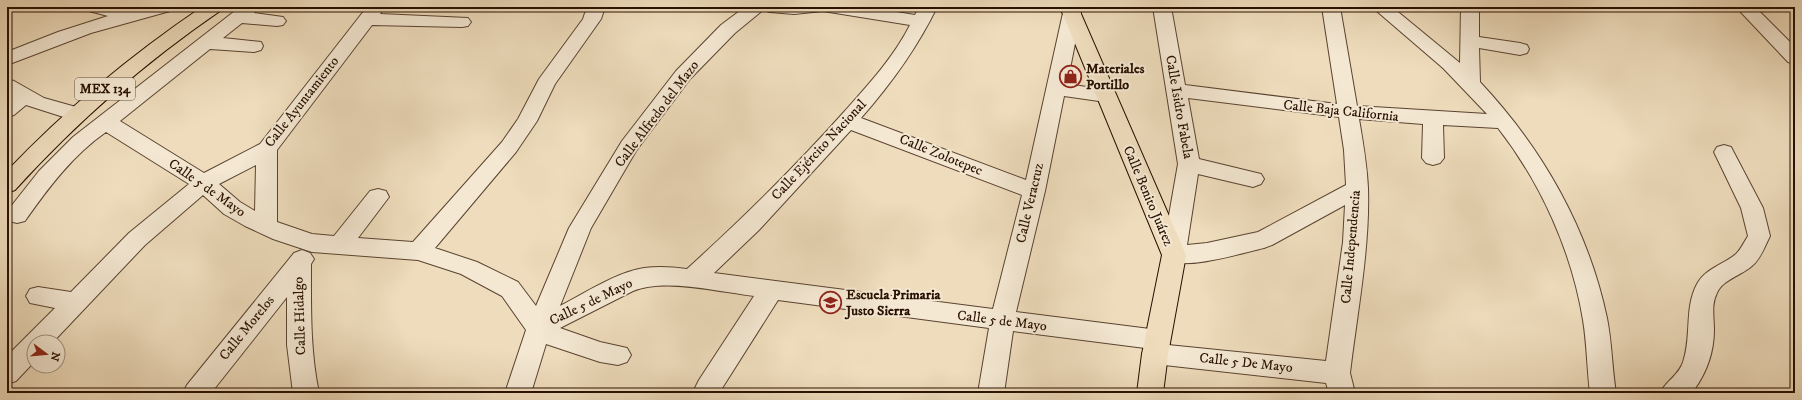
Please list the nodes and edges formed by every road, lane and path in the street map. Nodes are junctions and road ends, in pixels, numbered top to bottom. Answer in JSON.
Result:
{"nodes":[{"id":1,"x":95,"y":7,"type":"edge"},
{"id":2,"x":164,"y":7,"type":"edge"},
{"id":3,"x":214,"y":7,"type":"edge"},
{"id":4,"x":596,"y":7,"type":"edge"},
{"id":5,"x":756,"y":7,"type":"edge"},
{"id":6,"x":770,"y":7,"type":"edge"},
{"id":7,"x":817,"y":7,"type":"edge"},
{"id":8,"x":829,"y":7,"type":"edge"},
{"id":9,"x":1162,"y":7,"type":"edge"},
{"id":10,"x":1331,"y":7,"type":"edge"},
{"id":11,"x":1381,"y":7,"type":"edge"},
{"id":12,"x":1470,"y":7,"type":"edge"},
{"id":13,"x":1745,"y":7,"type":"edge"},
{"id":14,"x":1071,"y":10,"type":"edge"},
{"id":15,"x":245,"y":12,"type":"edge"},
{"id":16,"x":372,"y":13,"type":"edge"},
{"id":17,"x":925,"y":14,"type":"edge"},
{"id":18,"x":126,"y":16,"type":"junction"},
{"id":19,"x":278,"y":21,"type":"dead end"},
{"id":20,"x":462,"y":22,"type":"dead end"},
{"id":21,"x":1472,"y":41,"type":"junction"},
{"id":22,"x":204,"y":43,"type":"junction"},
{"id":23,"x":254,"y":46,"type":"dead end"},
{"id":24,"x":1520,"y":49,"type":"dead end"},
{"id":25,"x":1795,"y":58,"type":"edge"},
{"id":26,"x":7,"y":59,"type":"edge"},
{"id":27,"x":1470,"y":84,"type":"junction"},
{"id":28,"x":7,"y":85,"type":"edge"},
{"id":29,"x":1056,"y":89,"type":"junction"},
{"id":30,"x":1177,"y":90,"type":"junction"},
{"id":31,"x":26,"y":96,"type":"junction"},
{"id":32,"x":1106,"y":96,"type":"junction"},
{"id":33,"x":7,"y":110,"type":"edge"},
{"id":34,"x":1348,"y":112,"type":"junction"},
{"id":35,"x":76,"y":114,"type":"junction"},
{"id":36,"x":1433,"y":119,"type":"junction"},
{"id":37,"x":848,"y":121,"type":"junction"},
{"id":38,"x":106,"y":122,"type":"junction"},
{"id":39,"x":1505,"y":122,"type":"junction"},
{"id":40,"x":267,"y":148,"type":"junction"},
{"id":41,"x":1724,"y":152,"type":"dead end"},
{"id":42,"x":1433,"y":158,"type":"dead end"},
{"id":43,"x":1189,"y":164,"type":"junction"},
{"id":44,"x":1253,"y":179,"type":"dead end"},
{"id":45,"x":204,"y":183,"type":"junction"},
{"id":46,"x":7,"y":185,"type":"edge"},
{"id":47,"x":1357,"y":189,"type":"junction"},
{"id":48,"x":1034,"y":191,"type":"junction"},
{"id":49,"x":378,"y":197,"type":"dead end"},
{"id":50,"x":17,"y":215,"type":"dead end"},
{"id":51,"x":266,"y":225,"type":"junction"},
{"id":52,"x":312,"y":243,"type":"junction"},
{"id":53,"x":340,"y":245,"type":"junction"},
{"id":54,"x":419,"y":251,"type":"junction"},
{"id":55,"x":1174,"y":255,"type":"junction"},
{"id":56,"x":299,"y":264,"type":"junction"},
{"id":57,"x":692,"y":279,"type":"junction"},
{"id":58,"x":771,"y":291,"type":"junction"},
{"id":59,"x":38,"y":296,"type":"dead end"},
{"id":60,"x":77,"y":302,"type":"junction"},
{"id":61,"x":1002,"y":321,"type":"junction"},
{"id":62,"x":539,"y":329,"type":"junction"},
{"id":63,"x":46,"y":334,"type":"edge"},
{"id":64,"x":1156,"y":347,"type":"junction"},
{"id":65,"x":26,"y":354,"type":"edge"},
{"id":66,"x":618,"y":355,"type":"dead end"},
{"id":67,"x":7,"y":373,"type":"edge"},
{"id":68,"x":1339,"y":383,"type":"edge"},
{"id":69,"x":708,"y":388,"type":"dead end"},
{"id":70,"x":1598,"y":389,"type":"edge"},
{"id":71,"x":196,"y":393,"type":"edge"},
{"id":72,"x":306,"y":393,"type":"edge"},
{"id":73,"x":518,"y":393,"type":"edge"},
{"id":74,"x":991,"y":393,"type":"edge"},
{"id":75,"x":1150,"y":393,"type":"edge"},
{"id":76,"x":1672,"y":393,"type":"edge"}],
"edges":[{"from":1,"to":18,"type":"street"},
{"from":2,"to":18,"type":"street"},
{"from":3,"to":35,"type":"main road","number":"MEX 134"},
{"from":4,"to":54,"type":"street"},
{"from":5,"to":62,"type":"street","name":"Calle Alfredo del Mazo"},
{"from":6,"to":7,"type":"street"},
{"from":8,"to":17,"type":"street"},
{"from":9,"to":30,"type":"street","name":"Calle Isidro Fabela"},
{"from":10,"to":34,"type":"street","name":"Calle Independencia"},
{"from":11,"to":27,"type":"street"},
{"from":12,"to":21,"type":"street"},
{"from":13,"to":25,"type":"street"},
{"from":14,"to":29,"type":"street","name":"Calle Veracruz"},
{"from":14,"to":32,"type":"main road","name":"Calle Benito Juárez"},
{"from":15,"to":19,"type":"street"},
{"from":15,"to":22,"type":"street"},
{"from":16,"to":20,"type":"street"},
{"from":16,"to":40,"type":"street","name":"Calle Ayuntamiento"},
{"from":17,"to":37,"type":"street","name":"Calle Ejército Nacional"},
{"from":18,"to":26,"type":"street"},
{"from":21,"to":24,"type":"street"},
{"from":21,"to":27,"type":"street"},
{"from":22,"to":23,"type":"street"},
{"from":22,"to":38,"type":"street"},
{"from":27,"to":39,"type":"street"},
{"from":28,"to":31,"type":"street"},
{"from":29,"to":32,"type":"street"},
{"from":29,"to":48,"type":"street","name":"Calle Veracruz"},
{"from":30,"to":34,"type":"street","name":"Calle Baja California"},
{"from":30,"to":43,"type":"street","name":"Calle Isidro Fabela"},
{"from":31,"to":33,"type":"street"},
{"from":31,"to":35,"type":"street"},
{"from":32,"to":55,"type":"main road","name":"Calle Benito Juárez"},
{"from":34,"to":36,"type":"street","name":"Calle Baja California"},
{"from":34,"to":47,"type":"street","name":"Calle Independencia"},
{"from":35,"to":46,"type":"main road","number":"MEX 134"},
{"from":36,"to":39,"type":"street","name":"Calle Baja California"},
{"from":36,"to":42,"type":"street"},
{"from":37,"to":48,"type":"street","name":"Calle Zolotepec"},
{"from":37,"to":57,"type":"street","name":"Calle Ejército Nacional"},
{"from":38,"to":45,"type":"street","name":"Calle 5 de Mayo"},
{"from":38,"to":50,"type":"street"},
{"from":39,"to":70,"type":"street"},
{"from":40,"to":45,"type":"street","name":"Calle Ayuntamiento"},
{"from":40,"to":51,"type":"street"},
{"from":41,"to":76,"type":"street"},
{"from":43,"to":44,"type":"street"},
{"from":43,"to":55,"type":"street","name":"Calle Isidro Fabela"},
{"from":45,"to":51,"type":"street","name":"Calle 5 de Mayo"},
{"from":45,"to":60,"type":"street","name":"Calle Ayuntamiento"},
{"from":47,"to":55,"type":"street"},
{"from":47,"to":68,"type":"street","name":"Calle Independencia"},
{"from":48,"to":61,"type":"street","name":"Calle Veracruz"},
{"from":49,"to":53,"type":"street"},
{"from":51,"to":52,"type":"street","name":"Calle 5 de Mayo"},
{"from":52,"to":53,"type":"street","name":"Calle 5 de Mayo"},
{"from":52,"to":56,"type":"street","name":"Calle Hidalgo"},
{"from":53,"to":54,"type":"street","name":"Calle 5 de Mayo"},
{"from":54,"to":62,"type":"street","name":"Calle 5 de Mayo"},
{"from":55,"to":64,"type":"main road","name":"Calle Benito Juárez"},
{"from":56,"to":71,"type":"street","name":"Calle Morelos"},
{"from":56,"to":72,"type":"street","name":"Calle Hidalgo"},
{"from":57,"to":58,"type":"street","name":"Calle 5 de Mayo"},
{"from":57,"to":62,"type":"street","name":"Calle 5 de Mayo"},
{"from":58,"to":61,"type":"street","name":"Calle 5 de Mayo"},
{"from":58,"to":69,"type":"street"},
{"from":59,"to":60,"type":"street"},
{"from":60,"to":63,"type":"street","name":"Calle Ayuntamiento"},
{"from":61,"to":64,"type":"street","name":"Calle 5 de Mayo"},
{"from":61,"to":74,"type":"street","name":"Calle Veracruz"},
{"from":62,"to":66,"type":"street"},
{"from":62,"to":73,"type":"street","name":"Calle Alfredo del Mazo"},
{"from":64,"to":68,"type":"street","name":"Calle 5 De Mayo"},
{"from":64,"to":75,"type":"main road","name":"Calle Benito Juárez"},
{"from":65,"to":67,"type":"street"}]}
